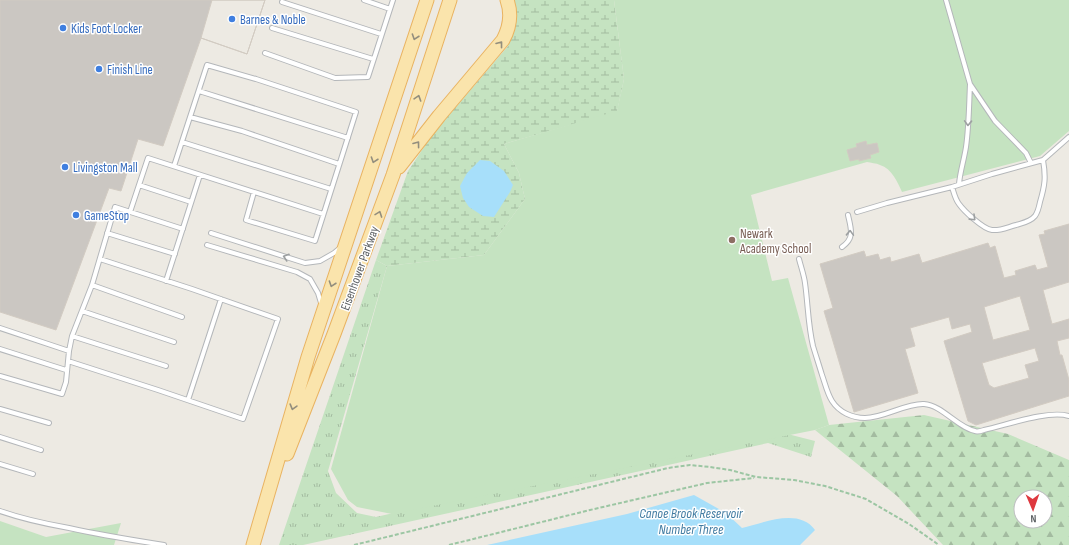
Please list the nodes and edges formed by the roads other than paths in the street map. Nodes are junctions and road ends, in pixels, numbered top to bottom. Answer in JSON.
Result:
{"nodes":[{"id":1,"x":364,"y":0,"type":"edge"},
{"id":2,"x":393,"y":0,"type":"edge"},
{"id":3,"x":427,"y":0,"type":"edge"},
{"id":4,"x":450,"y":0,"type":"edge"},
{"id":5,"x":507,"y":0,"type":"edge"},
{"id":6,"x":946,"y":0,"type":"edge"},
{"id":7,"x":282,"y":2,"type":"dead end"},
{"id":8,"x":390,"y":8,"type":"junction"},
{"id":9,"x":272,"y":28,"type":"dead end"},
{"id":10,"x":381,"y":34,"type":"junction"},
{"id":11,"x":265,"y":53,"type":"dead end"},
{"id":12,"x":373,"y":59,"type":"junction"},
{"id":13,"x":970,"y":84,"type":"junction"},
{"id":14,"x":198,"y":91,"type":"junction"},
{"id":15,"x":190,"y":116,"type":"junction"},
{"id":16,"x":1069,"y":137,"type":"edge"},
{"id":17,"x":348,"y":138,"type":"junction"},
{"id":18,"x":182,"y":142,"type":"junction"},
{"id":19,"x":1043,"y":160,"type":"junction"},
{"id":20,"x":1031,"y":163,"type":"junction"},
{"id":21,"x":339,"y":164,"type":"junction"},
{"id":22,"x":174,"y":166,"type":"junction"},
{"id":23,"x":200,"y":175,"type":"junction"},
{"id":24,"x":393,"y":175,"type":"junction"},
{"id":25,"x":959,"y":184,"type":"junction"},
{"id":26,"x":139,"y":185,"type":"junction"},
{"id":27,"x":952,"y":187,"type":"junction"},
{"id":28,"x":331,"y":189,"type":"junction"},
{"id":29,"x":254,"y":192,"type":"junction"},
{"id":30,"x":191,"y":202,"type":"junction"},
{"id":31,"x":130,"y":212,"type":"junction"},
{"id":32,"x":857,"y":212,"type":"dead end"},
{"id":33,"x":323,"y":214,"type":"junction"},
{"id":34,"x":848,"y":216,"type":"dead end"},
{"id":35,"x":183,"y":229,"type":"junction"},
{"id":36,"x":107,"y":232,"type":"junction"},
{"id":37,"x":211,"y":233,"type":"dead end"},
{"id":38,"x":346,"y":243,"type":"junction"},
{"id":39,"x":207,"y":245,"type":"dead end"},
{"id":40,"x":842,"y":247,"type":"dead end"},
{"id":41,"x":175,"y":254,"type":"junction"},
{"id":42,"x":100,"y":259,"type":"junction"},
{"id":43,"x":799,"y":259,"type":"dead end"},
{"id":44,"x":166,"y":281,"type":"junction"},
{"id":45,"x":92,"y":285,"type":"junction"},
{"id":46,"x":220,"y":299,"type":"junction"},
{"id":47,"x":323,"y":310,"type":"junction"},
{"id":48,"x":82,"y":311,"type":"junction"},
{"id":49,"x":182,"y":317,"type":"dead end"},
{"id":50,"x":0,"y":328,"type":"edge"},
{"id":51,"x":72,"y":336,"type":"junction"},
{"id":52,"x":174,"y":342,"type":"dead end"},
{"id":53,"x":0,"y":349,"type":"edge"},
{"id":54,"x":69,"y":351,"type":"junction"},
{"id":55,"x":68,"y":361,"type":"junction"},
{"id":56,"x":166,"y":366,"type":"dead end"},
{"id":57,"x":66,"y":370,"type":"junction"},
{"id":58,"x":0,"y":376,"type":"edge"},
{"id":59,"x":188,"y":400,"type":"junction"},
{"id":60,"x":0,"y":409,"type":"edge"},
{"id":61,"x":1069,"y":416,"type":"edge"},
{"id":62,"x":49,"y":423,"type":"dead end"},
{"id":63,"x":0,"y":437,"type":"edge"},
{"id":64,"x":41,"y":450,"type":"dead end"},
{"id":65,"x":0,"y":464,"type":"edge"},
{"id":66,"x":33,"y":474,"type":"dead end"},
{"id":67,"x":0,"y":511,"type":"edge"},
{"id":68,"x":254,"y":539,"type":"edge"},
{"id":69,"x":164,"y":545,"type":"edge"}],
"edges":[{"from":1,"to":8,"type":"lane"},
{"from":2,"to":8,"type":"lane"},
{"from":3,"to":38,"type":"main road","name":"Eisenhower Parkway","one_way":true},
{"from":24,"to":4,"type":"main road","name":"Eisenhower Parkway","one_way":true},
{"from":24,"to":5,"type":"main road","one_way":true},
{"from":6,"to":13,"type":"lane"},
{"from":7,"to":10,"type":"lane"},
{"from":8,"to":10,"type":"lane"},
{"from":9,"to":12,"type":"lane"},
{"from":10,"to":12,"type":"lane"},
{"from":11,"to":12,"type":"lane"},
{"from":13,"to":20,"type":"lane"},
{"from":13,"to":25,"type":"lane","one_way":true},
{"from":14,"to":15,"type":"lane"},
{"from":14,"to":17,"type":"lane"},
{"from":14,"to":17,"type":"lane"},
{"from":15,"to":18,"type":"lane"},
{"from":15,"to":21,"type":"lane"},
{"from":16,"to":19,"type":"lane"},
{"from":17,"to":21,"type":"lane"},
{"from":18,"to":22,"type":"lane"},
{"from":18,"to":28,"type":"lane"},
{"from":19,"to":20,"type":"lane"},
{"from":27,"to":19,"type":"lane","one_way":true},
{"from":20,"to":25,"type":"lane"},
{"from":21,"to":28,"type":"lane"},
{"from":22,"to":23,"type":"lane"},
{"from":22,"to":26,"type":"lane"},
{"from":23,"to":29,"type":"lane"},
{"from":23,"to":30,"type":"lane"},
{"from":68,"to":24,"type":"main road","name":"Eisenhower Parkway","one_way":true},
{"from":25,"to":27,"type":"lane"},
{"from":26,"to":30,"type":"lane"},
{"from":26,"to":31,"type":"lane"},
{"from":27,"to":32,"type":"lane"},
{"from":28,"to":33,"type":"lane"},
{"from":29,"to":33,"type":"lane"},
{"from":29,"to":33,"type":"lane"},
{"from":30,"to":35,"type":"lane"},
{"from":31,"to":35,"type":"lane"},
{"from":31,"to":36,"type":"lane"},
{"from":40,"to":34,"type":"lane","one_way":true},
{"from":35,"to":41,"type":"lane"},
{"from":36,"to":41,"type":"lane"},
{"from":36,"to":42,"type":"lane"},
{"from":38,"to":37,"type":"lane","one_way":true},
{"from":38,"to":47,"type":"main road","name":"Eisenhower Parkway","one_way":true},
{"from":39,"to":47,"type":"lane"},
{"from":41,"to":44,"type":"lane"},
{"from":42,"to":44,"type":"lane"},
{"from":42,"to":45,"type":"lane"},
{"from":43,"to":61,"type":"lane"},
{"from":44,"to":46,"type":"lane"},
{"from":45,"to":48,"type":"lane"},
{"from":45,"to":49,"type":"lane"},
{"from":46,"to":59,"type":"lane"},
{"from":46,"to":59,"type":"lane"},
{"from":47,"to":68,"type":"main road","name":"Eisenhower Parkway","one_way":true},
{"from":48,"to":51,"type":"lane"},
{"from":48,"to":52,"type":"lane"},
{"from":50,"to":54,"type":"lane"},
{"from":51,"to":54,"type":"lane"},
{"from":51,"to":56,"type":"lane"},
{"from":53,"to":57,"type":"lane"},
{"from":54,"to":55,"type":"lane"},
{"from":55,"to":57,"type":"lane"},
{"from":55,"to":59,"type":"lane"},
{"from":57,"to":58,"type":"lane"},
{"from":60,"to":62,"type":"lane"},
{"from":63,"to":64,"type":"lane"},
{"from":65,"to":66,"type":"lane"},
{"from":67,"to":69,"type":"lane"}]}
